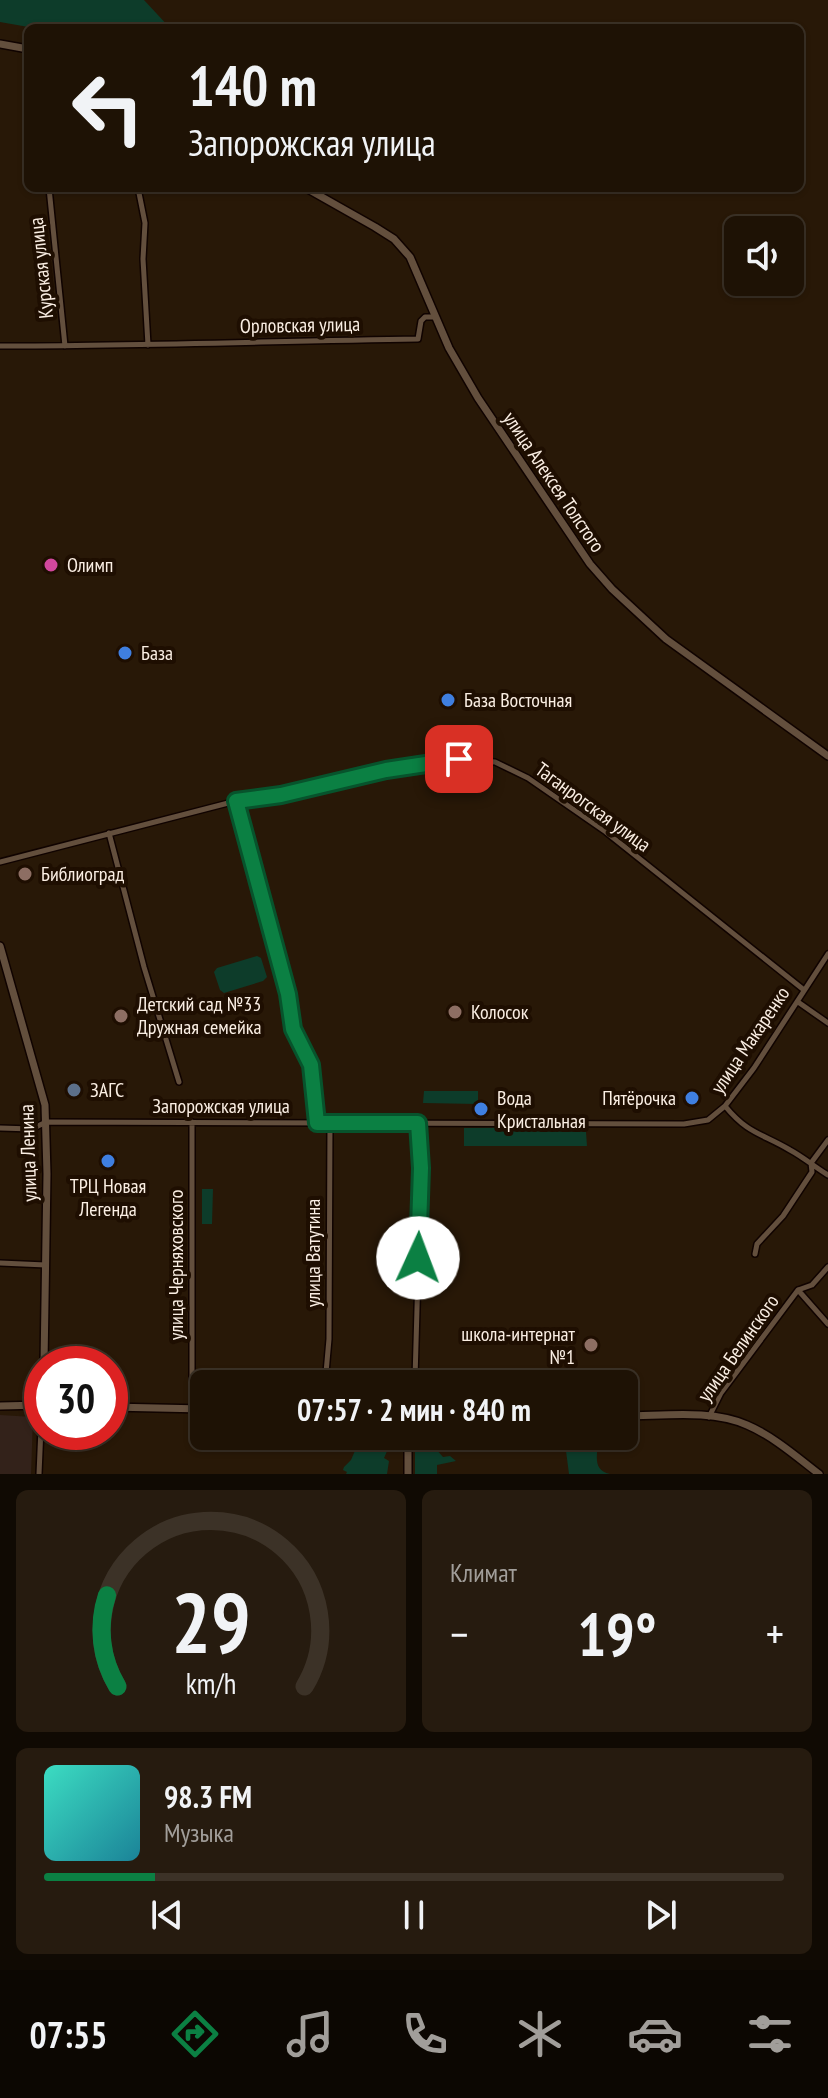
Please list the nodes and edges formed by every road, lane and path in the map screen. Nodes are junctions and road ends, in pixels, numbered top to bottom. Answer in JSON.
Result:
{"nodes":[{"id":1,"x":0,"y":44,"type":"edge"},
{"id":2,"x":24,"y":48,"type":"edge"},
{"id":3,"x":49,"y":192,"type":"edge"},
{"id":4,"x":139,"y":192,"type":"edge"},
{"id":5,"x":313,"y":192,"type":"edge"},
{"id":6,"x":436,"y":317,"type":"junction"},
{"id":7,"x":148,"y":345,"type":"junction"},
{"id":8,"x":0,"y":346,"type":"edge"},
{"id":9,"x":65,"y":346,"type":"junction"},
{"id":10,"x":828,"y":756,"type":"edge"},
{"id":11,"x":236,"y":801,"type":"junction"},
{"id":12,"x":109,"y":833,"type":"junction"},
{"id":13,"x":0,"y":862,"type":"edge"},
{"id":14,"x":0,"y":946,"type":"edge"},
{"id":15,"x":828,"y":954,"type":"edge"},
{"id":16,"x":804,"y":990,"type":"junction"},
{"id":17,"x":798,"y":1002,"type":"junction"},
{"id":18,"x":828,"y":1023,"type":"edge"},
{"id":19,"x":179,"y":1082,"type":"dead end"},
{"id":20,"x":725,"y":1106,"type":"junction"},
{"id":21,"x":46,"y":1122,"type":"junction"},
{"id":22,"x":192,"y":1122,"type":"junction"},
{"id":23,"x":317,"y":1123,"type":"junction"},
{"id":24,"x":330,"y":1123,"type":"junction"},
{"id":25,"x":418,"y":1123,"type":"junction"},
{"id":26,"x":684,"y":1124,"type":"joint"},
{"id":27,"x":0,"y":1128,"type":"edge"},
{"id":28,"x":828,"y":1140,"type":"edge"},
{"id":29,"x":811,"y":1163,"type":"junction"},
{"id":30,"x":828,"y":1175,"type":"edge"},
{"id":31,"x":755,"y":1254,"type":"dead end"},
{"id":32,"x":0,"y":1263,"type":"edge"},
{"id":33,"x":46,"y":1265,"type":"junction"},
{"id":34,"x":828,"y":1267,"type":"edge"},
{"id":35,"x":798,"y":1290,"type":"junction"},
{"id":36,"x":828,"y":1324,"type":"edge"},
{"id":37,"x":44,"y":1346,"type":"edge"},
{"id":38,"x":192,"y":1370,"type":"edge"},
{"id":39,"x":326,"y":1370,"type":"edge"},
{"id":40,"x":415,"y":1370,"type":"edge"},
{"id":41,"x":24,"y":1405,"type":"edge"},
{"id":42,"x":0,"y":1406,"type":"edge"},
{"id":43,"x":128,"y":1407,"type":"edge"},
{"id":44,"x":190,"y":1408,"type":"edge"},
{"id":45,"x":638,"y":1416,"type":"edge"},
{"id":46,"x":709,"y":1417,"type":"junction"},
{"id":47,"x":40,"y":1450,"type":"edge"},
{"id":48,"x":408,"y":1450,"type":"edge"},
{"id":49,"x":39,"y":1474,"type":"edge"},
{"id":50,"x":408,"y":1474,"type":"edge"},
{"id":51,"x":819,"y":1474,"type":"edge"}],
"edges":[{"from":1,"to":2,"type":"street"},
{"from":3,"to":9,"type":"street","name":"Курская улица"},
{"from":4,"to":7,"type":"street"},
{"from":5,"to":6,"type":"street","name":"улица Алексея Толстого"},
{"from":6,"to":7,"type":"street","name":"Орловская улица"},
{"from":6,"to":10,"type":"street","name":"улица Алексея Толстого"},
{"from":7,"to":9,"type":"street","name":"Орловская улица"},
{"from":8,"to":9,"type":"street","name":"Орловская улица"},
{"from":11,"to":12,"type":"street","name":"Таганрогская улица"},
{"from":11,"to":16,"type":"street","name":"Таганрогская улица"},
{"from":11,"to":23,"type":"street"},
{"from":12,"to":13,"type":"street","name":"Таганрогская улица"},
{"from":12,"to":19,"type":"street"},
{"from":14,"to":21,"type":"street","name":"улица Ленина"},
{"from":15,"to":16,"type":"street","name":"улица Макаренко"},
{"from":16,"to":17,"type":"street","name":"улица Макаренко"},
{"from":17,"to":18,"type":"street"},
{"from":17,"to":20,"type":"street","name":"улица Макаренко"},
{"from":20,"to":26,"type":"street","name":"улица Макаренко"},
{"from":20,"to":29,"type":"street"},
{"from":21,"to":22,"type":"street","name":"Запорожская улица"},
{"from":21,"to":27,"type":"street","name":"Запорожская улица"},
{"from":21,"to":33,"type":"street","name":"улица Ленина"},
{"from":22,"to":23,"type":"street","name":"Запорожская улица"},
{"from":22,"to":38,"type":"street","name":"улица Черняховского"},
{"from":23,"to":24,"type":"street","name":"Запорожская улица"},
{"from":24,"to":25,"type":"street","name":"Запорожская улица"},
{"from":24,"to":39,"type":"street","name":"улица Ватутина"},
{"from":25,"to":26,"type":"street","name":"Запорожская улица"},
{"from":25,"to":40,"type":"street"},
{"from":28,"to":29,"type":"street"},
{"from":29,"to":30,"type":"street"},
{"from":29,"to":31,"type":"street"},
{"from":32,"to":33,"type":"street"},
{"from":33,"to":37,"type":"street","name":"улица Ленина"},
{"from":34,"to":35,"type":"street","name":"улица Белинского"},
{"from":35,"to":36,"type":"street"},
{"from":35,"to":46,"type":"street","name":"улица Белинского"},
{"from":41,"to":42,"type":"street"},
{"from":43,"to":44,"type":"street"},
{"from":45,"to":46,"type":"street"},
{"from":46,"to":51,"type":"street"},
{"from":47,"to":49,"type":"street"},
{"from":48,"to":50,"type":"street"}]}
